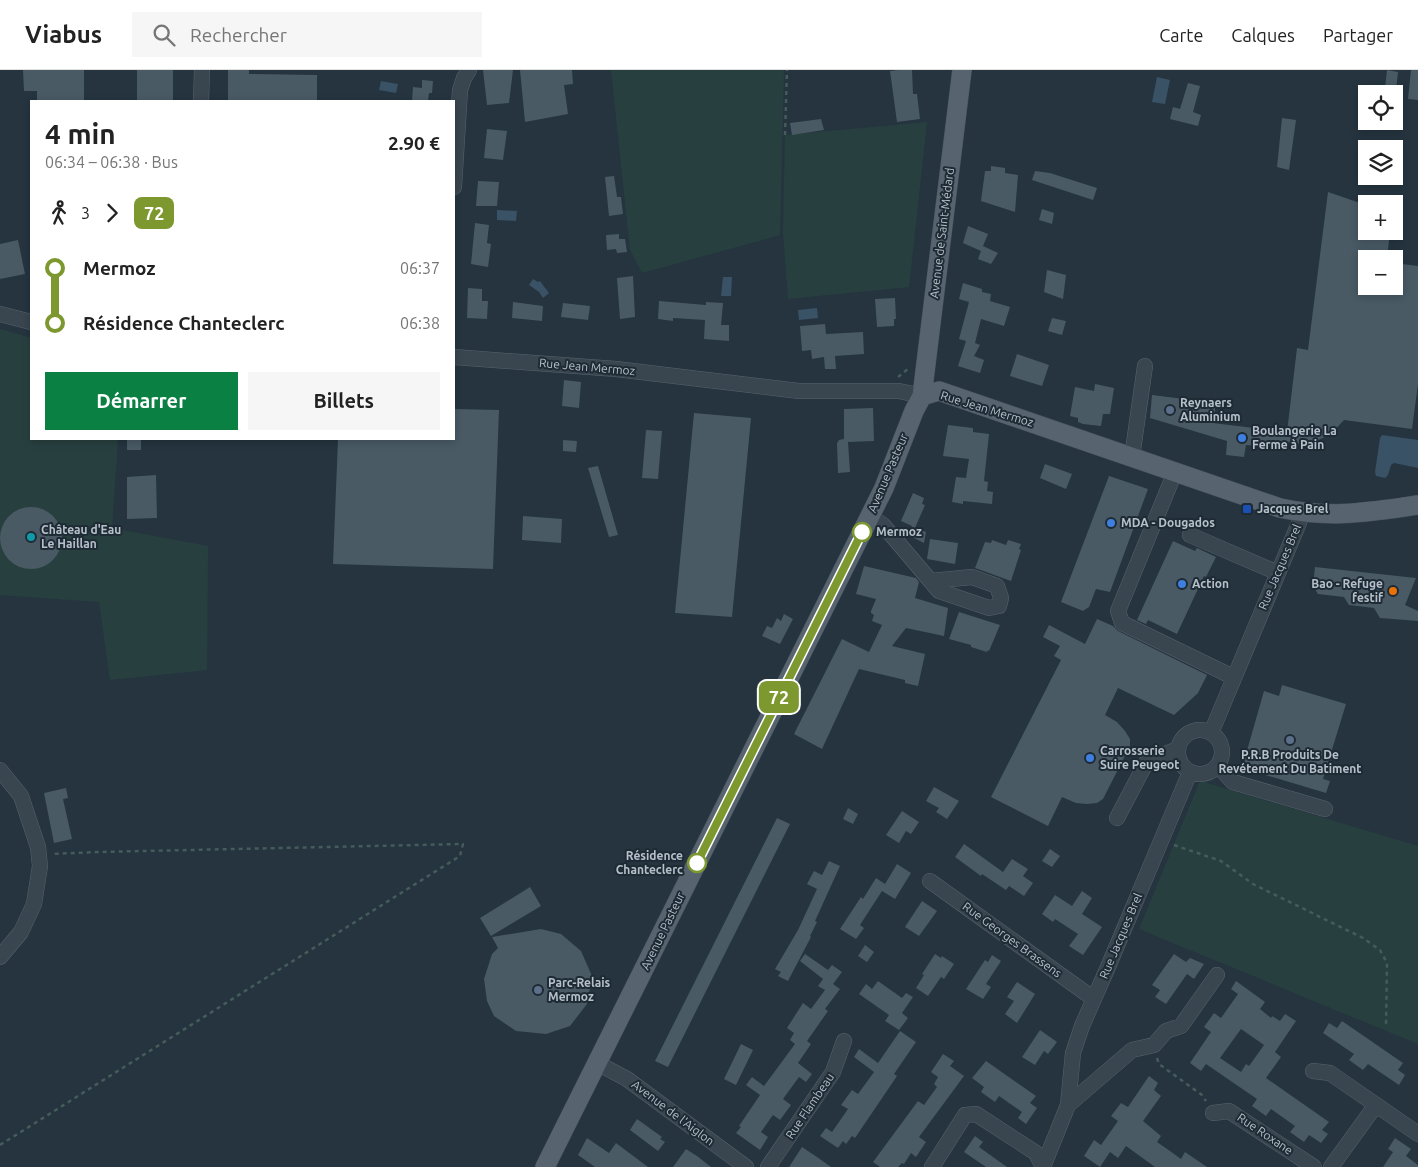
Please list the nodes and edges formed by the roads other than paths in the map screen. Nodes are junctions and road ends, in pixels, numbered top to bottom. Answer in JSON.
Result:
{"nodes":[{"id":1,"x":202,"y":70,"type":"edge"},
{"id":2,"x":469,"y":70,"type":"edge"},
{"id":3,"x":962,"y":70,"type":"edge"},
{"id":4,"x":201,"y":100,"type":"edge"},
{"id":5,"x":455,"y":171,"type":"edge"},
{"id":6,"x":0,"y":314,"type":"edge"},
{"id":7,"x":30,"y":322,"type":"edge"},
{"id":8,"x":455,"y":357,"type":"edge"},
{"id":9,"x":1145,"y":366,"type":"dead end"},
{"id":10,"x":922,"y":396,"type":"junction"},
{"id":11,"x":1132,"y":457,"type":"junction"},
{"id":12,"x":1175,"y":472,"type":"junction"},
{"id":13,"x":1418,"y":505,"type":"edge"},
{"id":14,"x":1302,"y":513,"type":"junction"},
{"id":15,"x":870,"y":516,"type":"junction"},
{"id":16,"x":1190,"y":535,"type":"dead end"},
{"id":17,"x":1278,"y":573,"type":"junction"},
{"id":18,"x":931,"y":581,"type":"dead end"},
{"id":19,"x":1233,"y":677,"type":"junction"},
{"id":20,"x":1210,"y":732,"type":"junction"},
{"id":21,"x":1178,"y":749,"type":"junction"},
{"id":22,"x":1218,"y":766,"type":"junction"},
{"id":23,"x":0,"y":770,"type":"edge"},
{"id":24,"x":1190,"y":772,"type":"junction"},
{"id":25,"x":1325,"y":809,"type":"dead end"},
{"id":26,"x":1118,"y":818,"type":"dead end"},
{"id":27,"x":930,"y":881,"type":"dead end"},
{"id":28,"x":0,"y":956,"type":"edge"},
{"id":29,"x":1217,"y":975,"type":"dead end"},
{"id":30,"x":1094,"y":999,"type":"junction"},
{"id":31,"x":844,"y":1041,"type":"dead end"},
{"id":32,"x":597,"y":1063,"type":"junction"},
{"id":33,"x":1313,"y":1071,"type":"dead end"},
{"id":34,"x":1068,"y":1105,"type":"junction"},
{"id":35,"x":1381,"y":1108,"type":"junction"},
{"id":36,"x":1213,"y":1113,"type":"road end"},
{"id":37,"x":1418,"y":1134,"type":"edge"},
{"id":38,"x":545,"y":1167,"type":"edge"},
{"id":39,"x":746,"y":1167,"type":"edge"},
{"id":40,"x":768,"y":1167,"type":"edge"},
{"id":41,"x":932,"y":1167,"type":"edge"},
{"id":42,"x":1044,"y":1167,"type":"edge"},
{"id":43,"x":1314,"y":1167,"type":"edge"},
{"id":44,"x":1331,"y":1167,"type":"edge"}],
"edges":[{"from":1,"to":4,"type":"street"},
{"from":2,"to":5,"type":"street"},
{"from":3,"to":10,"type":"main road","name":"Avenue de Saint-Médard"},
{"from":6,"to":7,"type":"street"},
{"from":8,"to":10,"type":"street","name":"Rue Jean Mermoz"},
{"from":9,"to":11,"type":"street"},
{"from":10,"to":11,"type":"main road","name":"Rue Jean Mermoz"},
{"from":10,"to":15,"type":"main road","name":"Avenue Pasteur"},
{"from":11,"to":12,"type":"main road","name":"Rue Jean Mermoz"},
{"from":12,"to":14,"type":"main road","name":"Rue Jean Mermoz"},
{"from":12,"to":19,"type":"street"},
{"from":13,"to":14,"type":"main road","name":"Rue Jean Mermoz"},
{"from":14,"to":17,"type":"street","name":"Rue Jacques Brel"},
{"from":15,"to":18,"type":"street"},
{"from":15,"to":32,"type":"main road","name":"Avenue Pasteur"},
{"from":16,"to":17,"type":"street"},
{"from":17,"to":19,"type":"street","name":"Rue Jacques Brel"},
{"from":19,"to":20,"type":"street","name":"Rue Jacques Brel"},
{"from":20,"to":21,"type":"street"},
{"from":20,"to":22,"type":"street"},
{"from":21,"to":24,"type":"street"},
{"from":21,"to":26,"type":"street"},
{"from":22,"to":24,"type":"street"},
{"from":22,"to":25,"type":"street"},
{"from":23,"to":28,"type":"street"},
{"from":24,"to":30,"type":"street","name":"Rue Jacques Brel"},
{"from":27,"to":30,"type":"street","name":"Rue Georges Brassens"},
{"from":29,"to":34,"type":"street"},
{"from":30,"to":34,"type":"street","name":"Rue Jacques Brel"},
{"from":31,"to":40,"type":"street","name":"Rue Flambeau"},
{"from":32,"to":38,"type":"main road","name":"Avenue Pasteur"},
{"from":32,"to":39,"type":"street","name":"Avenue de l'Aiglon"},
{"from":33,"to":35,"type":"street"},
{"from":34,"to":42,"type":"street"},
{"from":35,"to":37,"type":"street"},
{"from":35,"to":44,"type":"street"},
{"from":36,"to":43,"type":"street","name":"Rue Roxane"},
{"from":41,"to":42,"type":"street"}]}
